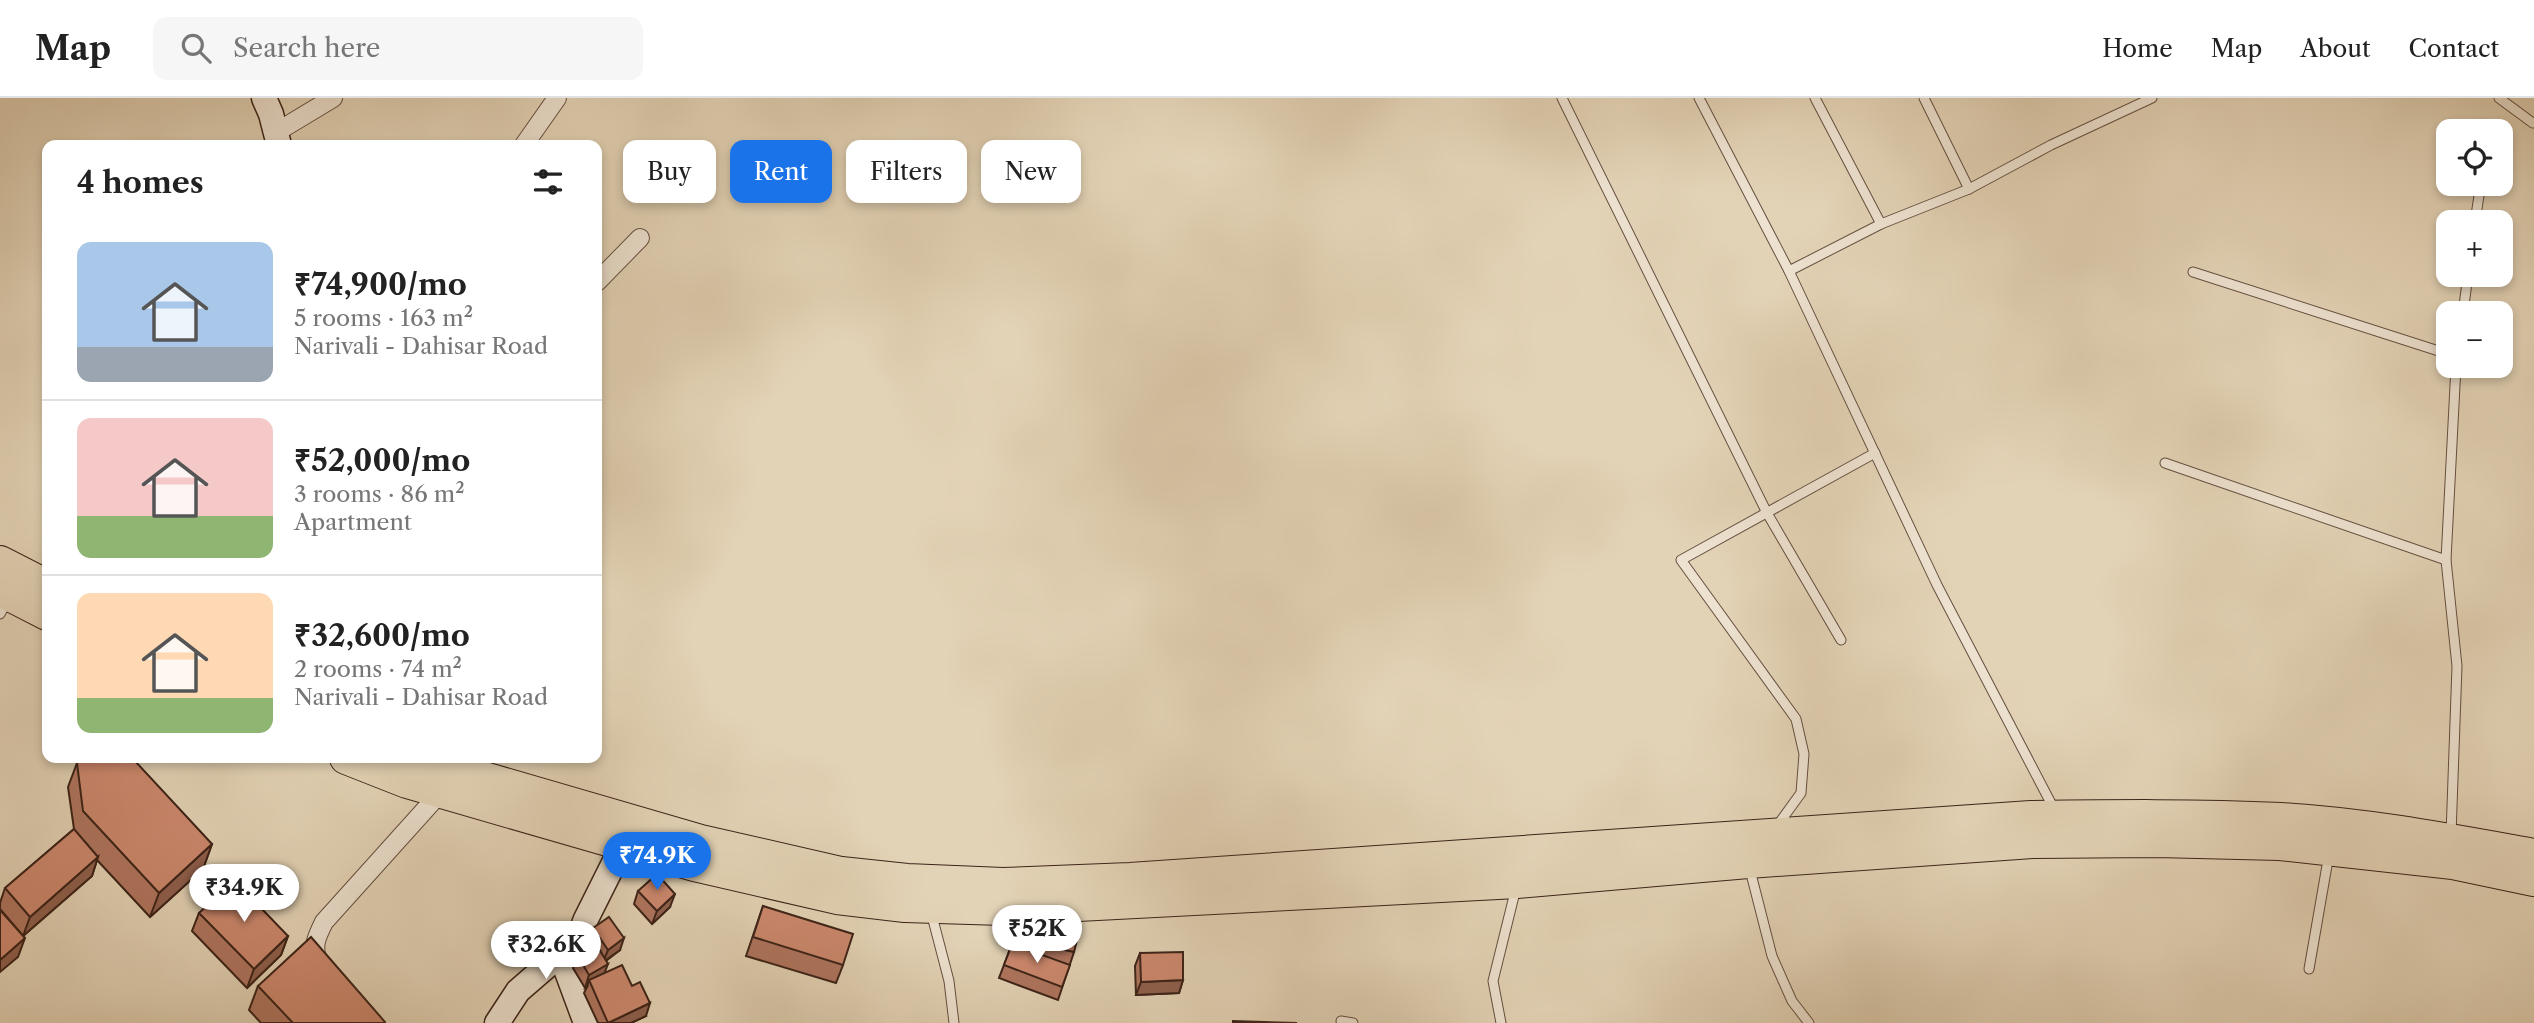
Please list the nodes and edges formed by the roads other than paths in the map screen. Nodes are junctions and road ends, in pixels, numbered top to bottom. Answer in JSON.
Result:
{"nodes":[{"id":1,"x":264,"y":98,"type":"edge"},
{"id":2,"x":333,"y":98,"type":"edge"},
{"id":3,"x":557,"y":98,"type":"edge"},
{"id":4,"x":1562,"y":98,"type":"edge"},
{"id":5,"x":1699,"y":98,"type":"edge"},
{"id":6,"x":1815,"y":98,"type":"edge"},
{"id":7,"x":1924,"y":98,"type":"edge"},
{"id":8,"x":2152,"y":98,"type":"edge"},
{"id":9,"x":2499,"y":98,"type":"edge"},
{"id":10,"x":2138,"y":101,"type":"edge"},
{"id":11,"x":2533,"y":122,"type":"edge"},
{"id":12,"x":277,"y":139,"type":"edge"},
{"id":13,"x":528,"y":140,"type":"edge"},
{"id":14,"x":1969,"y":189,"type":"junction"},
{"id":15,"x":1881,"y":223,"type":"junction"},
{"id":16,"x":640,"y":238,"type":"dead end"},
{"id":17,"x":1789,"y":271,"type":"junction"},
{"id":18,"x":2193,"y":272,"type":"dead end"},
{"id":19,"x":602,"y":277,"type":"edge"},
{"id":20,"x":2436,"y":350,"type":"edge"},
{"id":21,"x":2455,"y":378,"type":"edge"},
{"id":22,"x":1875,"y":453,"type":"junction"},
{"id":23,"x":2165,"y":463,"type":"dead end"},
{"id":24,"x":1767,"y":513,"type":"junction"},
{"id":25,"x":2446,"y":560,"type":"junction"},
{"id":26,"x":0,"y":562,"type":"edge"},
{"id":27,"x":42,"y":583,"type":"edge"},
{"id":28,"x":3,"y":600,"type":"edge"},
{"id":29,"x":42,"y":612,"type":"edge"},
{"id":30,"x":1841,"y":640,"type":"dead end"},
{"id":31,"x":359,"y":763,"type":"edge"},
{"id":32,"x":427,"y":763,"type":"edge"},
{"id":33,"x":441,"y":792,"type":"junction"},
{"id":34,"x":515,"y":801,"type":"junction"},
{"id":35,"x":2059,"y":830,"type":"junction"},
{"id":36,"x":626,"y":833,"type":"junction"},
{"id":37,"x":1770,"y":835,"type":"junction"},
{"id":38,"x":2451,"y":840,"type":"junction"},
{"id":39,"x":2330,"y":849,"type":"junction"},
{"id":40,"x":2534,"y":855,"type":"edge"},
{"id":41,"x":1748,"y":862,"type":"junction"},
{"id":42,"x":2534,"y":880,"type":"edge"},
{"id":43,"x":1517,"y":882,"type":"junction"},
{"id":44,"x":930,"y":906,"type":"junction"},
{"id":45,"x":578,"y":939,"type":"junction"},
{"id":46,"x":2309,"y":969,"type":"dead end"},
{"id":47,"x":330,"y":979,"type":"edge"},
{"id":48,"x":1341,"y":1021,"type":"dead end"},
{"id":49,"x":497,"y":1023,"type":"edge"},
{"id":50,"x":586,"y":1023,"type":"edge"},
{"id":51,"x":954,"y":1023,"type":"edge"},
{"id":52,"x":1353,"y":1023,"type":"edge"},
{"id":53,"x":1501,"y":1023,"type":"edge"},
{"id":54,"x":1809,"y":1023,"type":"edge"}],
"edges":[{"from":1,"to":12,"type":"street"},
{"from":2,"to":12,"type":"street"},
{"from":3,"to":13,"type":"street"},
{"from":4,"to":24,"type":"lane"},
{"from":5,"to":17,"type":"lane"},
{"from":6,"to":15,"type":"lane"},
{"from":7,"to":14,"type":"lane"},
{"from":8,"to":10,"type":"lane"},
{"from":9,"to":11,"type":"lane"},
{"from":10,"to":14,"type":"lane"},
{"from":14,"to":15,"type":"lane"},
{"from":15,"to":17,"type":"lane"},
{"from":16,"to":19,"type":"street"},
{"from":17,"to":22,"type":"lane"},
{"from":18,"to":20,"type":"lane"},
{"from":21,"to":25,"type":"lane"},
{"from":22,"to":24,"type":"lane"},
{"from":22,"to":35,"type":"lane"},
{"from":23,"to":25,"type":"lane"},
{"from":24,"to":30,"type":"lane"},
{"from":24,"to":37,"type":"lane"},
{"from":25,"to":38,"type":"lane"},
{"from":26,"to":27,"type":"highway"},
{"from":28,"to":29,"type":"highway"},
{"from":31,"to":33,"type":"highway"},
{"from":32,"to":34,"type":"highway"},
{"from":33,"to":34,"type":"highway"},
{"from":33,"to":47,"type":"street"},
{"from":34,"to":36,"type":"highway"},
{"from":35,"to":37,"type":"highway"},
{"from":35,"to":38,"type":"highway"},
{"from":35,"to":39,"type":"highway"},
{"from":35,"to":41,"type":"highway"},
{"from":36,"to":37,"type":"highway"},
{"from":36,"to":44,"type":"highway"},
{"from":36,"to":45,"type":"street"},
{"from":38,"to":40,"type":"highway"},
{"from":39,"to":42,"type":"highway"},
{"from":39,"to":46,"type":"lane"},
{"from":41,"to":43,"type":"highway"},
{"from":41,"to":54,"type":"lane"},
{"from":43,"to":44,"type":"highway"},
{"from":43,"to":53,"type":"lane"},
{"from":44,"to":51,"type":"lane"},
{"from":45,"to":49,"type":"street"},
{"from":45,"to":50,"type":"street"},
{"from":48,"to":52,"type":"lane"}]}
